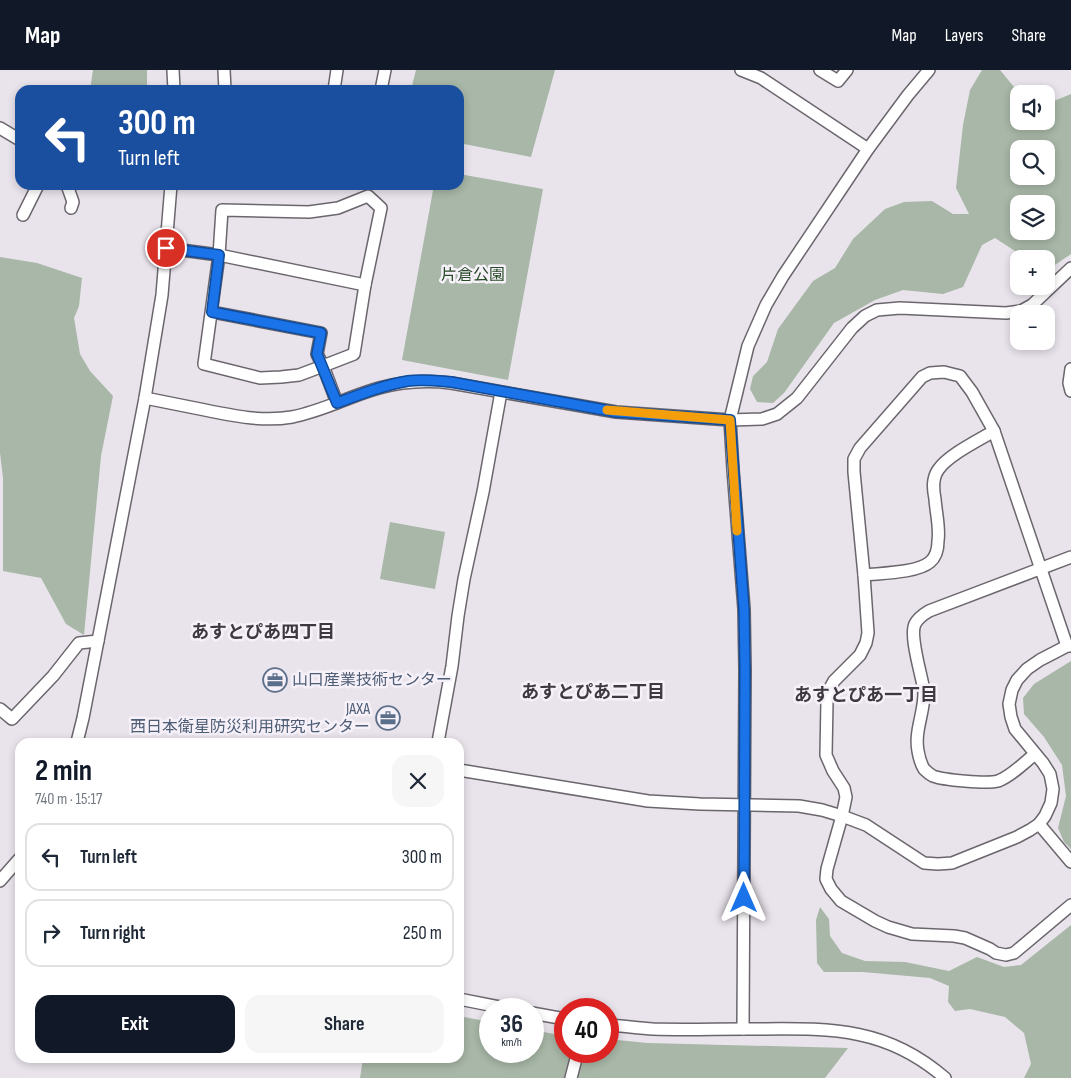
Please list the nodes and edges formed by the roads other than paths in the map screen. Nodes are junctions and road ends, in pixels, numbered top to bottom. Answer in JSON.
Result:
{"nodes":[{"id":1,"x":173,"y":70,"type":"edge"},
{"id":2,"x":224,"y":70,"type":"edge"},
{"id":3,"x":337,"y":70,"type":"edge"},
{"id":4,"x":386,"y":70,"type":"edge"},
{"id":5,"x":741,"y":70,"type":"edge"},
{"id":6,"x":820,"y":70,"type":"edge"},
{"id":7,"x":847,"y":70,"type":"edge"},
{"id":8,"x":929,"y":70,"type":"edge"},
{"id":9,"x":762,"y":74,"type":"edge"},
{"id":10,"x":174,"y":85,"type":"edge"},
{"id":11,"x":225,"y":85,"type":"edge"},
{"id":12,"x":335,"y":85,"type":"edge"},
{"id":13,"x":383,"y":85,"type":"edge"},
{"id":14,"x":0,"y":128,"type":"edge"},
{"id":15,"x":15,"y":137,"type":"edge"},
{"id":16,"x":868,"y":149,"type":"junction"},
{"id":17,"x":36,"y":190,"type":"edge"},
{"id":18,"x":69,"y":190,"type":"edge"},
{"id":19,"x":171,"y":190,"type":"edge"},
{"id":20,"x":72,"y":208,"type":"dead end"},
{"id":21,"x":23,"y":215,"type":"dead end"},
{"id":22,"x":166,"y":248,"type":"junction"},
{"id":23,"x":219,"y":255,"type":"junction"},
{"id":24,"x":1071,"y":268,"type":"edge"},
{"id":25,"x":365,"y":285,"type":"junction"},
{"id":26,"x":212,"y":312,"type":"junction"},
{"id":27,"x":323,"y":366,"type":"junction"},
{"id":28,"x":1071,"y":369,"type":"edge"},
{"id":29,"x":1071,"y":391,"type":"edge"},
{"id":30,"x":501,"y":392,"type":"junction"},
{"id":31,"x":145,"y":398,"type":"junction"},
{"id":32,"x":337,"y":403,"type":"junction"},
{"id":33,"x":730,"y":420,"type":"junction"},
{"id":34,"x":994,"y":431,"type":"junction"},
{"id":35,"x":1071,"y":557,"type":"edge"},
{"id":36,"x":1040,"y":569,"type":"junction"},
{"id":37,"x":864,"y":575,"type":"junction"},
{"id":38,"x":98,"y":641,"type":"junction"},
{"id":39,"x":1069,"y":646,"type":"edge"},
{"id":40,"x":0,"y":709,"type":"edge"},
{"id":41,"x":78,"y":738,"type":"edge"},
{"id":42,"x":439,"y":738,"type":"edge"},
{"id":43,"x":1035,"y":754,"type":"junction"},
{"id":44,"x":464,"y":771,"type":"edge"},
{"id":45,"x":744,"y":804,"type":"junction"},
{"id":46,"x":842,"y":816,"type":"junction"},
{"id":47,"x":1039,"y":824,"type":"junction"},
{"id":48,"x":1071,"y":862,"type":"edge"},
{"id":49,"x":15,"y":864,"type":"edge"},
{"id":50,"x":0,"y":882,"type":"edge"},
{"id":51,"x":1071,"y":905,"type":"edge"},
{"id":52,"x":464,"y":1000,"type":"edge"},
{"id":53,"x":479,"y":1003,"type":"edge"},
{"id":54,"x":619,"y":1026,"type":"edge"},
{"id":55,"x":743,"y":1029,"type":"junction"},
{"id":56,"x":575,"y":1063,"type":"edge"},
{"id":57,"x":571,"y":1078,"type":"edge"},
{"id":58,"x":945,"y":1078,"type":"edge"}],
"edges":[{"from":1,"to":10,"type":"street"},
{"from":2,"to":11,"type":"street"},
{"from":3,"to":12,"type":"street"},
{"from":4,"to":13,"type":"street"},
{"from":5,"to":9,"type":"street"},
{"from":6,"to":7,"type":"street"},
{"from":8,"to":16,"type":"street"},
{"from":9,"to":16,"type":"street"},
{"from":14,"to":15,"type":"street"},
{"from":16,"to":33,"type":"street"},
{"from":17,"to":21,"type":"street"},
{"from":18,"to":20,"type":"street"},
{"from":19,"to":22,"type":"street"},
{"from":22,"to":23,"type":"street"},
{"from":22,"to":31,"type":"street"},
{"from":23,"to":25,"type":"street"},
{"from":23,"to":25,"type":"street"},
{"from":23,"to":26,"type":"street"},
{"from":24,"to":33,"type":"street"},
{"from":25,"to":27,"type":"street"},
{"from":26,"to":27,"type":"street"},
{"from":26,"to":27,"type":"street"},
{"from":27,"to":32,"type":"street"},
{"from":28,"to":29,"type":"street"},
{"from":30,"to":32,"type":"street"},
{"from":30,"to":33,"type":"street"},
{"from":30,"to":42,"type":"street"},
{"from":31,"to":32,"type":"street"},
{"from":31,"to":38,"type":"street"},
{"from":33,"to":45,"type":"street"},
{"from":34,"to":36,"type":"street"},
{"from":34,"to":37,"type":"street"},
{"from":34,"to":37,"type":"street"},
{"from":35,"to":36,"type":"street"},
{"from":36,"to":39,"type":"street"},
{"from":36,"to":43,"type":"street"},
{"from":37,"to":46,"type":"street"},
{"from":38,"to":40,"type":"street"},
{"from":38,"to":41,"type":"street"},
{"from":39,"to":43,"type":"street"},
{"from":43,"to":47,"type":"street"},
{"from":44,"to":45,"type":"street"},
{"from":45,"to":46,"type":"street"},
{"from":45,"to":55,"type":"street"},
{"from":46,"to":47,"type":"street"},
{"from":46,"to":51,"type":"street"},
{"from":47,"to":48,"type":"street"},
{"from":49,"to":50,"type":"street"},
{"from":52,"to":53,"type":"street"},
{"from":54,"to":55,"type":"street"},
{"from":55,"to":58,"type":"street"},
{"from":56,"to":57,"type":"street"}]}
